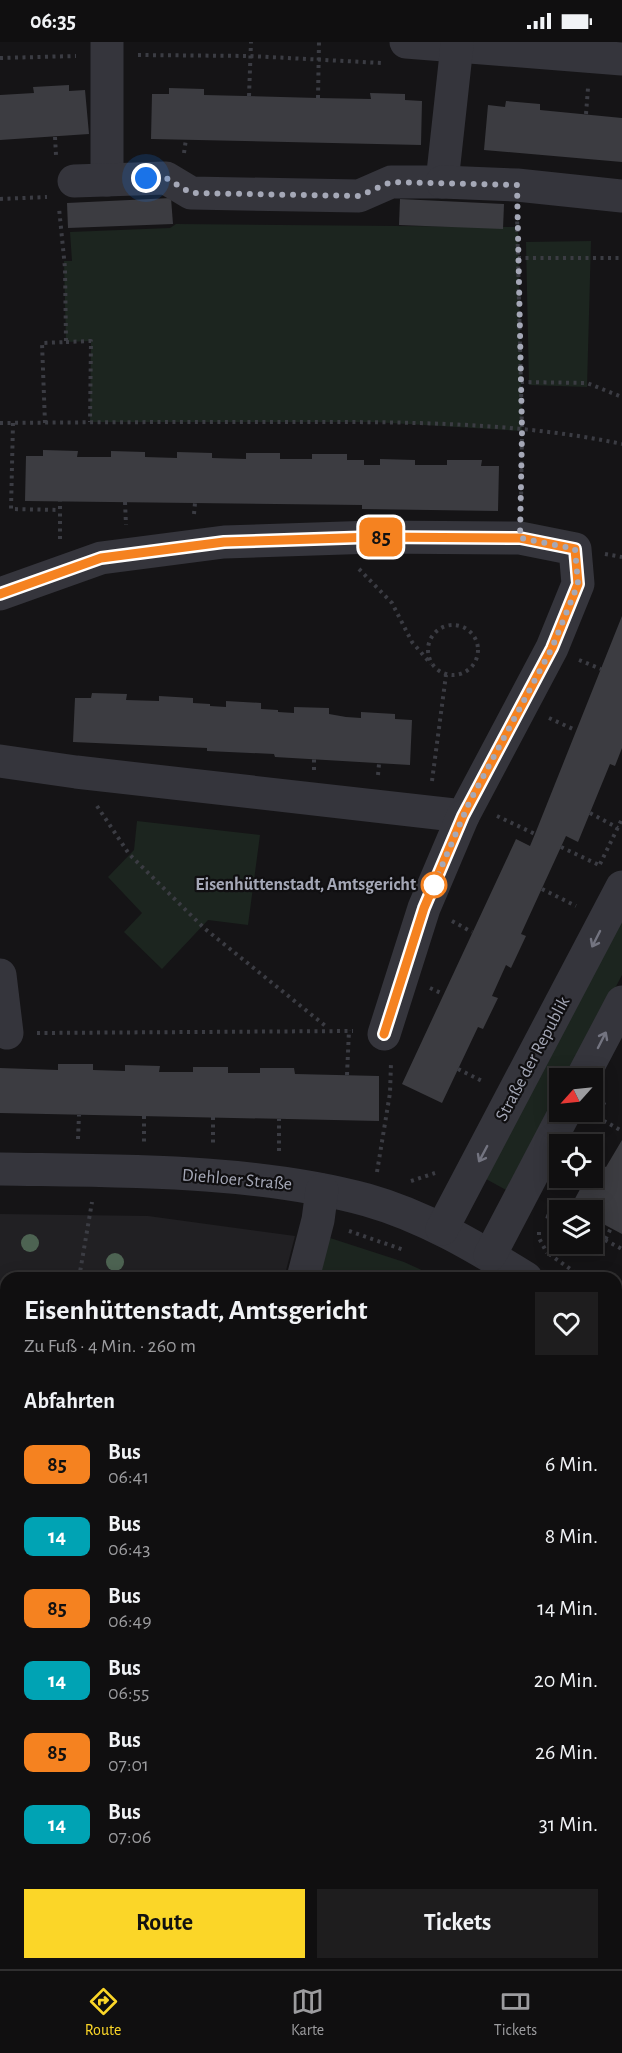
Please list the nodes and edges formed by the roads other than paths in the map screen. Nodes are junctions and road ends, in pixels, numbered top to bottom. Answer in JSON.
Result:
{"nodes":[{"id":1,"x":457,"y":45,"type":"junction"},
{"id":2,"x":107,"y":48,"type":"edge"},
{"id":3,"x":396,"y":53,"type":"edge"},
{"id":4,"x":622,"y":59,"type":"edge"},
{"id":5,"x":107,"y":180,"type":"junction"},
{"id":6,"x":74,"y":181,"type":"dead end"},
{"id":7,"x":442,"y":183,"type":"junction"},
{"id":8,"x":622,"y":196,"type":"edge"},
{"id":9,"x":0,"y":594,"type":"edge"},
{"id":10,"x":0,"y":761,"type":"edge"},
{"id":11,"x":466,"y":809,"type":"junction"},
{"id":12,"x":611,"y":876,"type":"edge"},
{"id":13,"x":0,"y":975,"type":"edge"},
{"id":14,"x":622,"y":1002,"type":"edge"},
{"id":15,"x":7,"y":1033,"type":"road end"},
{"id":16,"x":384,"y":1034,"type":"road end"},
{"id":17,"x":601,"y":1068,"type":"edge"},
{"id":18,"x":576,"y":1122,"type":"edge"},
{"id":19,"x":0,"y":1169,"type":"edge"},
{"id":20,"x":320,"y":1205,"type":"junction"},
{"id":21,"x":442,"y":1229,"type":"junction"},
{"id":22,"x":490,"y":1255,"type":"junction"},
{"id":23,"x":304,"y":1272,"type":"edge"},
{"id":24,"x":517,"y":1272,"type":"edge"}],
"edges":[{"from":1,"to":3,"type":"street"},
{"from":1,"to":4,"type":"street"},
{"from":1,"to":7,"type":"street"},
{"from":2,"to":5,"type":"street"},
{"from":5,"to":6,"type":"street"},
{"from":5,"to":7,"type":"street"},
{"from":7,"to":8,"type":"street"},
{"from":9,"to":11,"type":"street"},
{"from":10,"to":11,"type":"street"},
{"from":11,"to":16,"type":"street"},
{"from":12,"to":21,"type":"street","name":"Straße der Republik","one_way":true},
{"from":13,"to":15,"type":"street"},
{"from":17,"to":14,"type":"street","one_way":true},
{"from":18,"to":22,"type":"street"},
{"from":19,"to":20,"type":"street","name":"Diehloer Straße"},
{"from":20,"to":21,"type":"street","name":"Diehloer Straße"},
{"from":20,"to":23,"type":"street"},
{"from":21,"to":22,"type":"street","name":"Diehloer Straße"},
{"from":22,"to":24,"type":"street","name":"Diehloer Straße"}]}
